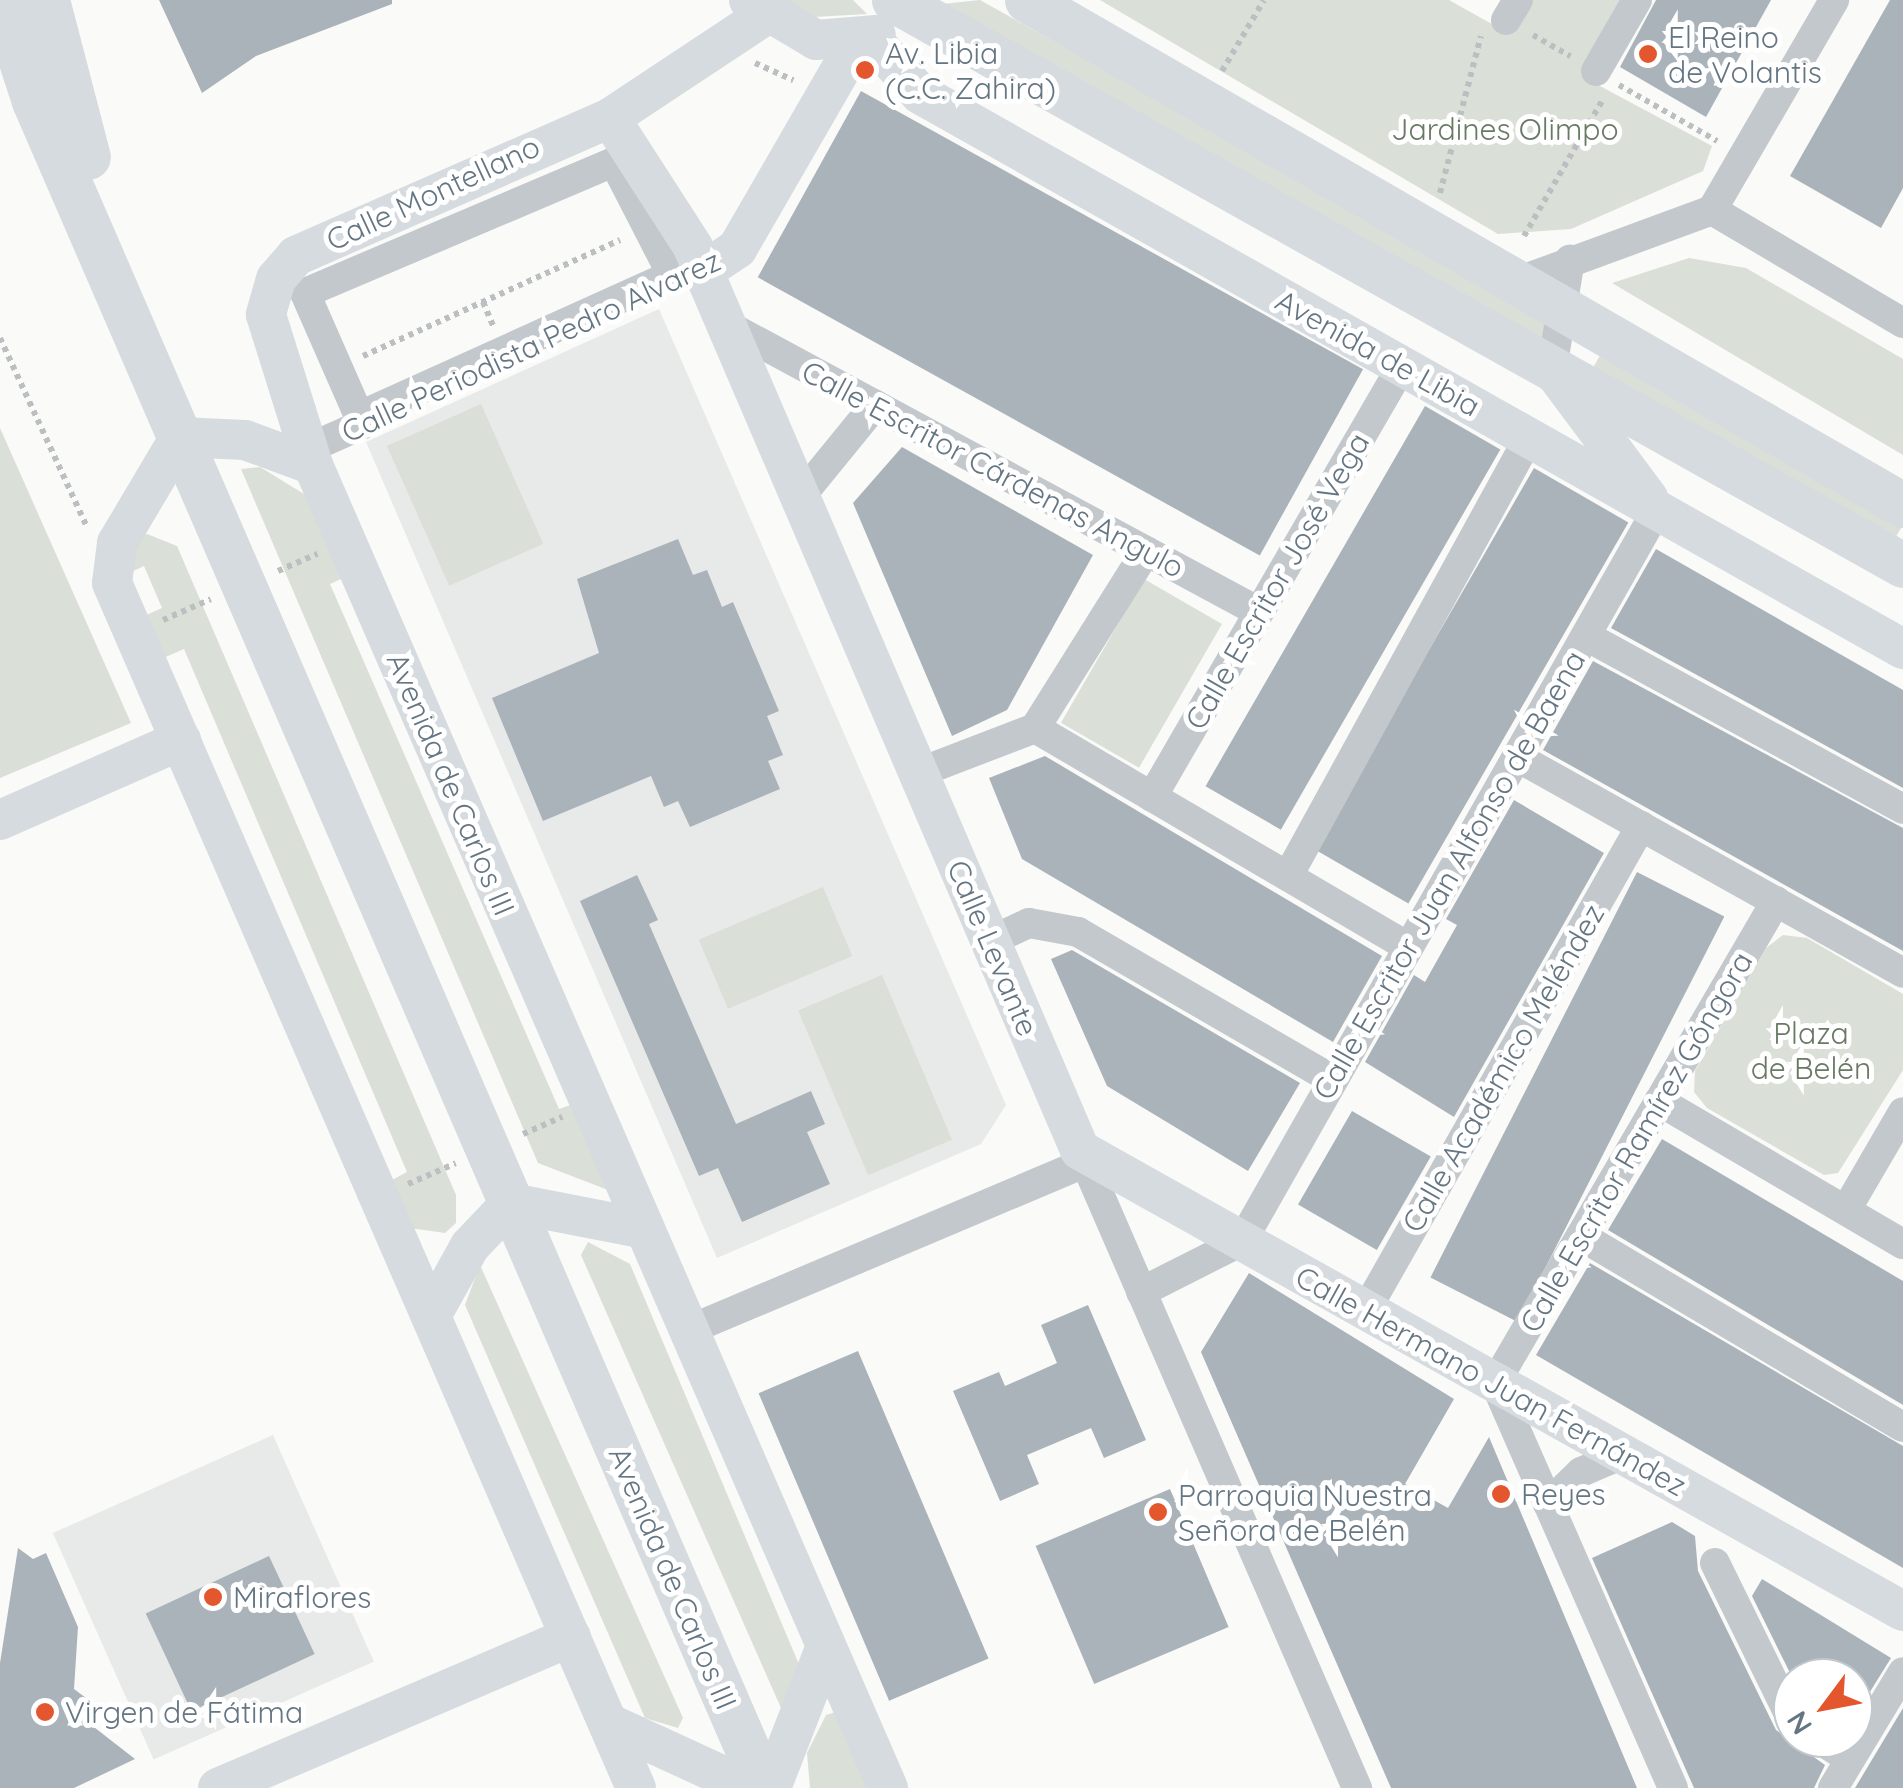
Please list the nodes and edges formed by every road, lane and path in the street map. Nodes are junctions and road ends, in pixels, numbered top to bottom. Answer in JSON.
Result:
{"nodes":[{"id":1,"x":0,"y":0,"type":"edge"},
{"id":2,"x":47,"y":0,"type":"edge"},
{"id":3,"x":1028,"y":0,"type":"edge"},
{"id":4,"x":1264,"y":0,"type":"edge"},
{"id":5,"x":1637,"y":0,"type":"edge"},
{"id":6,"x":1834,"y":0,"type":"edge"},
{"id":7,"x":756,"y":8,"type":"edge"},
{"id":8,"x":1502,"y":16,"type":"edge"},
{"id":9,"x":891,"y":18,"type":"edge"},
{"id":10,"x":1222,"y":72,"type":"dead end"},
{"id":11,"x":1605,"y":76,"type":"joint"},
{"id":12,"x":0,"y":94,"type":"edge"},
{"id":13,"x":610,"y":118,"type":"junction"},
{"id":14,"x":1438,"y":199,"type":"dead end"},
{"id":15,"x":1712,"y":210,"type":"junction"},
{"id":16,"x":647,"y":228,"type":"junction"},
{"id":17,"x":90,"y":230,"type":"junction"},
{"id":18,"x":1524,"y":236,"type":"dead end"},
{"id":19,"x":1570,"y":259,"type":"junction"},
{"id":20,"x":704,"y":271,"type":"junction"},
{"id":21,"x":1514,"y":282,"type":"junction"},
{"id":22,"x":1566,"y":310,"type":"junction"},
{"id":23,"x":1901,"y":315,"type":"edge"},
{"id":24,"x":726,"y":325,"type":"junction"},
{"id":25,"x":0,"y":338,"type":"edge"},
{"id":26,"x":144,"y":354,"type":"junction"},
{"id":27,"x":1402,"y":366,"type":"junction"},
{"id":28,"x":338,"y":368,"type":"junction"},
{"id":29,"x":1552,"y":369,"type":"junction"},
{"id":30,"x":875,"y":405,"type":"junction"},
{"id":31,"x":180,"y":437,"type":"junction"},
{"id":32,"x":1530,"y":438,"type":"junction"},
{"id":33,"x":318,"y":454,"type":"junction"},
{"id":34,"x":800,"y":497,"type":"junction"},
{"id":35,"x":1903,"y":504,"type":"edge"},
{"id":36,"x":1657,"y":510,"type":"junction"},
{"id":37,"x":1146,"y":551,"type":"junction"},
{"id":38,"x":1903,"y":566,"type":"edge"},
{"id":39,"x":112,"y":583,"type":"junction"},
{"id":40,"x":1259,"y":612,"type":"junction"},
{"id":41,"x":1586,"y":636,"type":"junction"},
{"id":42,"x":1903,"y":648,"type":"edge"},
{"id":43,"x":1035,"y":728,"type":"junction"},
{"id":44,"x":181,"y":740,"type":"junction"},
{"id":45,"x":1517,"y":756,"type":"junction"},
{"id":46,"x":918,"y":772,"type":"junction"},
{"id":47,"x":1152,"y":797,"type":"junction"},
{"id":48,"x":1903,"y":809,"type":"edge"},
{"id":49,"x":0,"y":820,"type":"edge"},
{"id":50,"x":1641,"y":826,"type":"junction"},
{"id":51,"x":1288,"y":876,"type":"junction"},
{"id":52,"x":1776,"y":901,"type":"junction"},
{"id":53,"x":990,"y":941,"type":"junction"},
{"id":54,"x":1409,"y":947,"type":"junction"},
{"id":55,"x":1903,"y":973,"type":"edge"},
{"id":56,"x":1333,"y":1080,"type":"junction"},
{"id":57,"x":1659,"y":1100,"type":"junction"},
{"id":58,"x":1903,"y":1112,"type":"edge"},
{"id":59,"x":1082,"y":1156,"type":"junction"},
{"id":60,"x":511,"y":1203,"type":"junction"},
{"id":61,"x":1846,"y":1210,"type":"junction"},
{"id":62,"x":645,"y":1229,"type":"junction"},
{"id":63,"x":1580,"y":1236,"type":"junction"},
{"id":64,"x":1242,"y":1241,"type":"junction"},
{"id":65,"x":1903,"y":1244,"type":"edge"},
{"id":66,"x":1142,"y":1292,"type":"junction"},
{"id":67,"x":1366,"y":1310,"type":"junction"},
{"id":68,"x":431,"y":1316,"type":"junction"},
{"id":69,"x":689,"y":1330,"type":"junction"},
{"id":70,"x":1496,"y":1383,"type":"junction"},
{"id":71,"x":1903,"y":1427,"type":"edge"},
{"id":72,"x":1623,"y":1454,"type":"junction"},
{"id":73,"x":1548,"y":1504,"type":"junction"},
{"id":74,"x":1715,"y":1563,"type":"dead end"},
{"id":75,"x":1903,"y":1611,"type":"edge"},
{"id":76,"x":570,"y":1637,"type":"junction"},
{"id":77,"x":826,"y":1646,"type":"junction"},
{"id":78,"x":1903,"y":1672,"type":"edge"},
{"id":79,"x":1773,"y":1681,"type":"edge"},
{"id":80,"x":608,"y":1723,"type":"junction"},
{"id":81,"x":1850,"y":1759,"type":"joint"},
{"id":82,"x":218,"y":1788,"type":"edge"},
{"id":83,"x":636,"y":1788,"type":"edge"},
{"id":84,"x":749,"y":1788,"type":"edge"},
{"id":85,"x":767,"y":1788,"type":"edge"},
{"id":86,"x":888,"y":1788,"type":"edge"},
{"id":87,"x":1356,"y":1788,"type":"edge"},
{"id":88,"x":1673,"y":1788,"type":"edge"},
{"id":89,"x":1833,"y":1788,"type":"edge"}],
"edges":[{"from":1,"to":17,"type":"main road","name":"Avenida de Carlos III"},
{"from":2,"to":17,"type":"main road"},
{"from":3,"to":21,"type":"main road"},
{"from":4,"to":10,"type":"path"},
{"from":5,"to":11,"type":"street"},
{"from":6,"to":15,"type":"street"},
{"from":7,"to":9,"type":"street"},
{"from":7,"to":13,"type":"street","name":"Calle Montellano"},
{"from":8,"to":14,"type":"path"},
{"from":9,"to":20,"type":"street","name":"Calle Periodista Pedro Alvarez"},
{"from":9,"to":27,"type":"street","name":"Avenida de Libia"},
{"from":9,"to":29,"type":"main road"},
{"from":11,"to":18,"type":"path"},
{"from":12,"to":26,"type":"main road"},
{"from":13,"to":20,"type":"street","name":"Calle Levante"},
{"from":13,"to":33,"type":"street","name":"Calle Montellano"},
{"from":15,"to":19,"type":"street"},
{"from":15,"to":23,"type":"street"},
{"from":16,"to":28,"type":"path"},
{"from":16,"to":28,"type":"street"},
{"from":16,"to":28,"type":"street"},
{"from":17,"to":26,"type":"main road","name":"Avenida de Carlos III"},
{"from":19,"to":21,"type":"street"},
{"from":19,"to":22,"type":"street"},
{"from":20,"to":24,"type":"street","name":"Calle Levante"},
{"from":20,"to":33,"type":"street","name":"Calle Periodista Pedro Alvarez"},
{"from":21,"to":22,"type":"main road"},
{"from":22,"to":29,"type":"street"},
{"from":22,"to":35,"type":"main road"},
{"from":24,"to":30,"type":"street","name":"Calle Escritor Cárdenas Angulo"},
{"from":24,"to":34,"type":"street","name":"Calle Levante"},
{"from":25,"to":39,"type":"path"},
{"from":26,"to":31,"type":"main road","name":"Avenida de Carlos III"},
{"from":27,"to":32,"type":"street","name":"Avenida de Libia"},
{"from":27,"to":40,"type":"street","name":"Calle Escritor José Vega"},
{"from":29,"to":36,"type":"street"},
{"from":29,"to":38,"type":"main road"},
{"from":30,"to":34,"type":"street"},
{"from":30,"to":37,"type":"street","name":"Calle Escritor Cárdenas Angulo"},
{"from":31,"to":33,"type":"street"},
{"from":31,"to":39,"type":"street"},
{"from":31,"to":60,"type":"main road","name":"Avenida de Carlos III"},
{"from":32,"to":36,"type":"street","name":"Avenida de Libia"},
{"from":32,"to":51,"type":"street"},
{"from":33,"to":62,"type":"street","name":"Avenida de Carlos III"},
{"from":34,"to":46,"type":"street","name":"Calle Levante"},
{"from":36,"to":41,"type":"street","name":"Calle Escritor Juan Alfonso de Baena"},
{"from":36,"to":42,"type":"street","name":"Avenida de Libia"},
{"from":37,"to":40,"type":"street","name":"Calle Escritor Cárdenas Angulo"},
{"from":37,"to":43,"type":"street"},
{"from":39,"to":44,"type":"street"},
{"from":40,"to":47,"type":"street","name":"Calle Escritor José Vega"},
{"from":41,"to":45,"type":"street","name":"Calle Escritor Juan Alfonso de Baena"},
{"from":41,"to":48,"type":"street"},
{"from":43,"to":46,"type":"street"},
{"from":43,"to":47,"type":"street"},
{"from":44,"to":49,"type":"street"},
{"from":44,"to":68,"type":"street"},
{"from":45,"to":50,"type":"street"},
{"from":45,"to":54,"type":"street","name":"Calle Escritor Juan Alfonso de Baena"},
{"from":46,"to":53,"type":"street","name":"Calle Levante"},
{"from":47,"to":51,"type":"street"},
{"from":50,"to":52,"type":"street"},
{"from":50,"to":67,"type":"street","name":"Calle Académico Meléndez"},
{"from":51,"to":54,"type":"street"},
{"from":52,"to":55,"type":"street"},
{"from":52,"to":57,"type":"street","name":"Calle Escritor Ramírez Góngora"},
{"from":53,"to":56,"type":"street"},
{"from":53,"to":59,"type":"street","name":"Calle Levante"},
{"from":54,"to":56,"type":"street","name":"Calle Escritor Juan Alfonso de Baena"},
{"from":56,"to":64,"type":"street","name":"Calle Escritor Juan Alfonso de Baena"},
{"from":57,"to":61,"type":"street"},
{"from":57,"to":63,"type":"street","name":"Calle Escritor Ramírez Góngora"},
{"from":58,"to":61,"type":"street"},
{"from":59,"to":64,"type":"street","name":"Calle Hermano Juan Fernández"},
{"from":59,"to":66,"type":"street","name":"Calle Levante"},
{"from":59,"to":69,"type":"street"},
{"from":60,"to":62,"type":"street"},
{"from":60,"to":68,"type":"street"},
{"from":60,"to":85,"type":"main road","name":"Avenida de Carlos III"},
{"from":61,"to":65,"type":"street"},
{"from":62,"to":69,"type":"street","name":"Avenida de Carlos III"},
{"from":63,"to":70,"type":"street","name":"Calle Escritor Ramírez Góngora"},
{"from":63,"to":71,"type":"street"},
{"from":64,"to":66,"type":"street"},
{"from":64,"to":67,"type":"street","name":"Calle Hermano Juan Fernández"},
{"from":66,"to":87,"type":"street","name":"Calle Levante"},
{"from":67,"to":70,"type":"street","name":"Calle Hermano Juan Fernández"},
{"from":68,"to":76,"type":"street"},
{"from":69,"to":77,"type":"street","name":"Avenida de Carlos III"},
{"from":70,"to":72,"type":"street","name":"Calle Hermano Juan Fernández"},
{"from":70,"to":73,"type":"street"},
{"from":72,"to":73,"type":"street"},
{"from":72,"to":75,"type":"street","name":"Calle Hermano Juan Fernández"},
{"from":73,"to":88,"type":"street"},
{"from":74,"to":79,"type":"street"},
{"from":76,"to":80,"type":"street"},
{"from":76,"to":82,"type":"street"},
{"from":77,"to":85,"type":"street","name":"Avenida de Carlos III"},
{"from":77,"to":86,"type":"street","name":"Avenida de Carlos III"},
{"from":78,"to":81,"type":"street"},
{"from":80,"to":83,"type":"street"},
{"from":80,"to":84,"type":"street"},
{"from":81,"to":89,"type":"street"}]}
